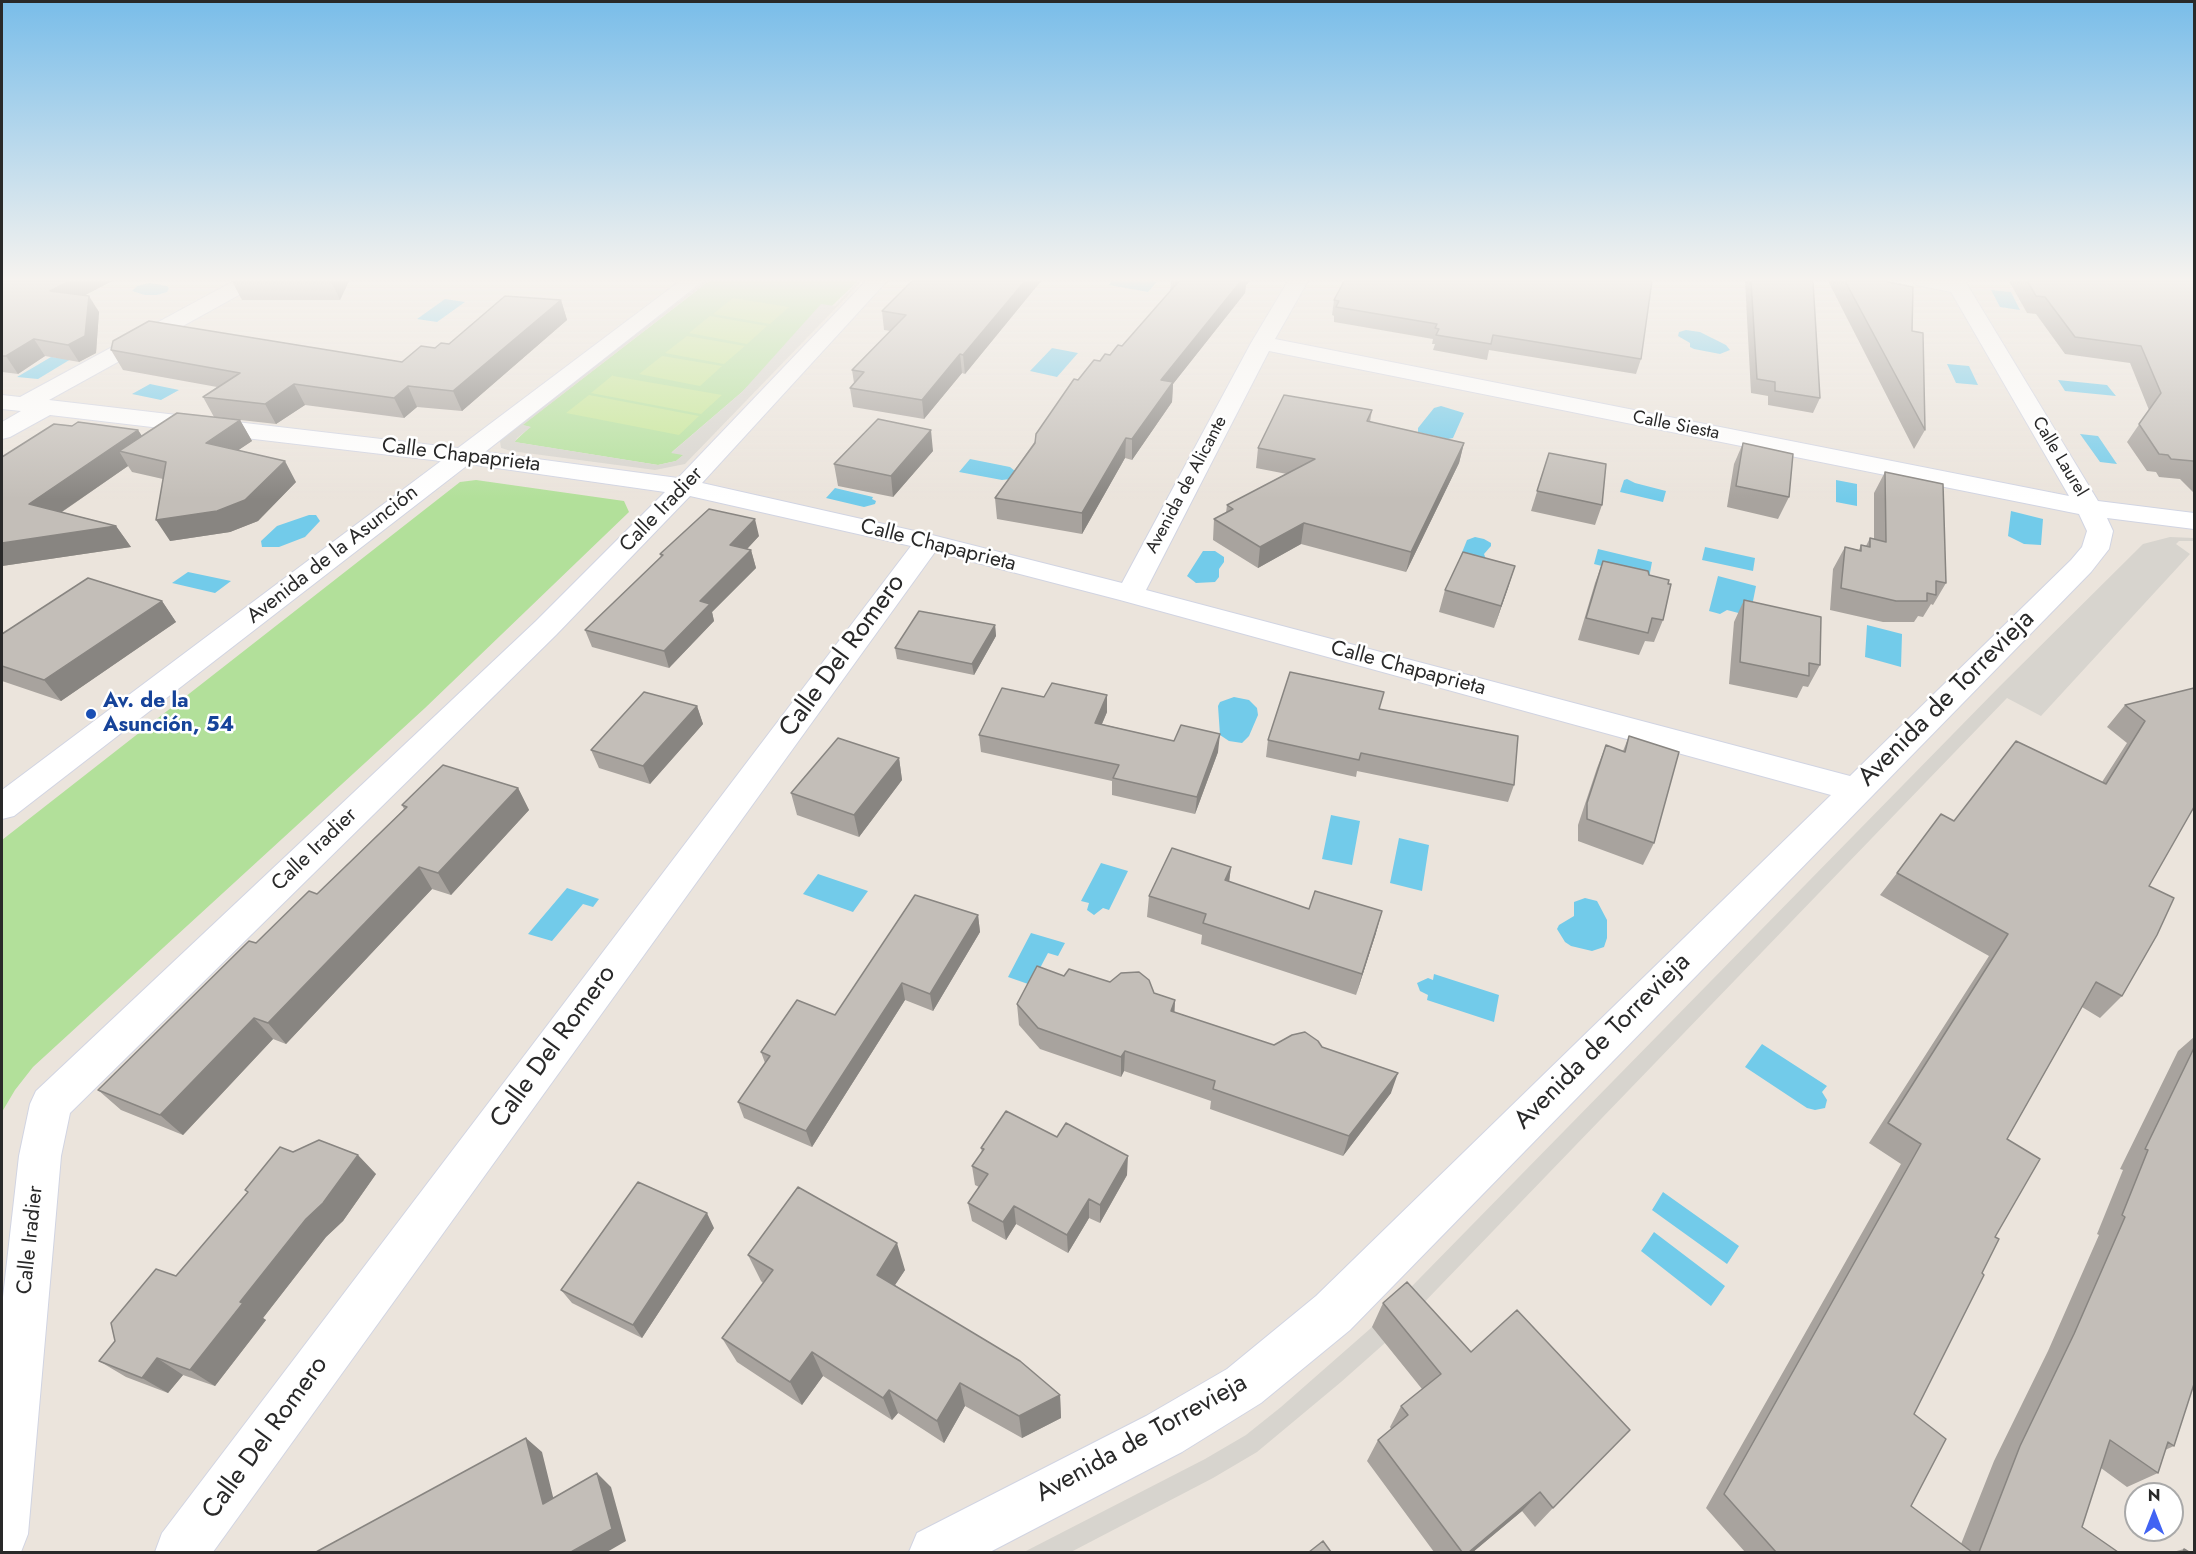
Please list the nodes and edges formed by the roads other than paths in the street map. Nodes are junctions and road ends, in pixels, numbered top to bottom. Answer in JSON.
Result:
{"nodes":[{"id":1,"x":125,"y":354,"type":"edge"},
{"id":2,"x":598,"y":354,"type":"edge"},
{"id":3,"x":809,"y":354,"type":"edge"},
{"id":4,"x":1256,"y":354,"type":"edge"},
{"id":5,"x":1315,"y":354,"type":"edge"},
{"id":6,"x":1998,"y":354,"type":"edge"},
{"id":7,"x":2,"y":402,"type":"edge"},
{"id":8,"x":35,"y":406,"type":"junction"},
{"id":9,"x":2,"y":432,"type":"edge"},
{"id":10,"x":464,"y":456,"type":"junction"},
{"id":11,"x":685,"y":487,"type":"junction"},
{"id":12,"x":2089,"y":508,"type":"junction"},
{"id":13,"x":2194,"y":522,"type":"edge"},
{"id":14,"x":928,"y":542,"type":"junction"},
{"id":15,"x":1130,"y":594,"type":"junction"},
{"id":16,"x":1855,"y":789,"type":"junction"},
{"id":17,"x":2,"y":807,"type":"edge"},
{"id":18,"x":2,"y":1534,"type":"edge"},
{"id":19,"x":182,"y":1552,"type":"edge"},
{"id":20,"x":936,"y":1552,"type":"edge"}],
"edges":[{"from":1,"to":8,"type":"street"},
{"from":2,"to":10,"type":"street","name":"Avenida de la Asunción"},
{"from":3,"to":11,"type":"street","name":"Calle Iradier"},
{"from":4,"to":15,"type":"street","name":"Avenida de Alicante"},
{"from":5,"to":12,"type":"street","name":"Calle Siesta"},
{"from":6,"to":12,"type":"street","name":"Calle Laurel"},
{"from":7,"to":8,"type":"street","name":"Calle Chapaprieta"},
{"from":8,"to":9,"type":"street"},
{"from":8,"to":10,"type":"street","name":"Calle Chapaprieta"},
{"from":10,"to":11,"type":"street","name":"Calle Chapaprieta"},
{"from":10,"to":17,"type":"street","name":"Avenida de la Asunción"},
{"from":11,"to":14,"type":"street","name":"Calle Chapaprieta"},
{"from":11,"to":18,"type":"street","name":"Calle Iradier"},
{"from":12,"to":13,"type":"street"},
{"from":12,"to":16,"type":"street","name":"Avenida de Torrevieja"},
{"from":14,"to":15,"type":"street","name":"Calle Chapaprieta"},
{"from":14,"to":19,"type":"street","name":"Calle Del Romero"},
{"from":15,"to":16,"type":"street","name":"Calle Chapaprieta"},
{"from":16,"to":20,"type":"street","name":"Avenida de Torrevieja"}]}
